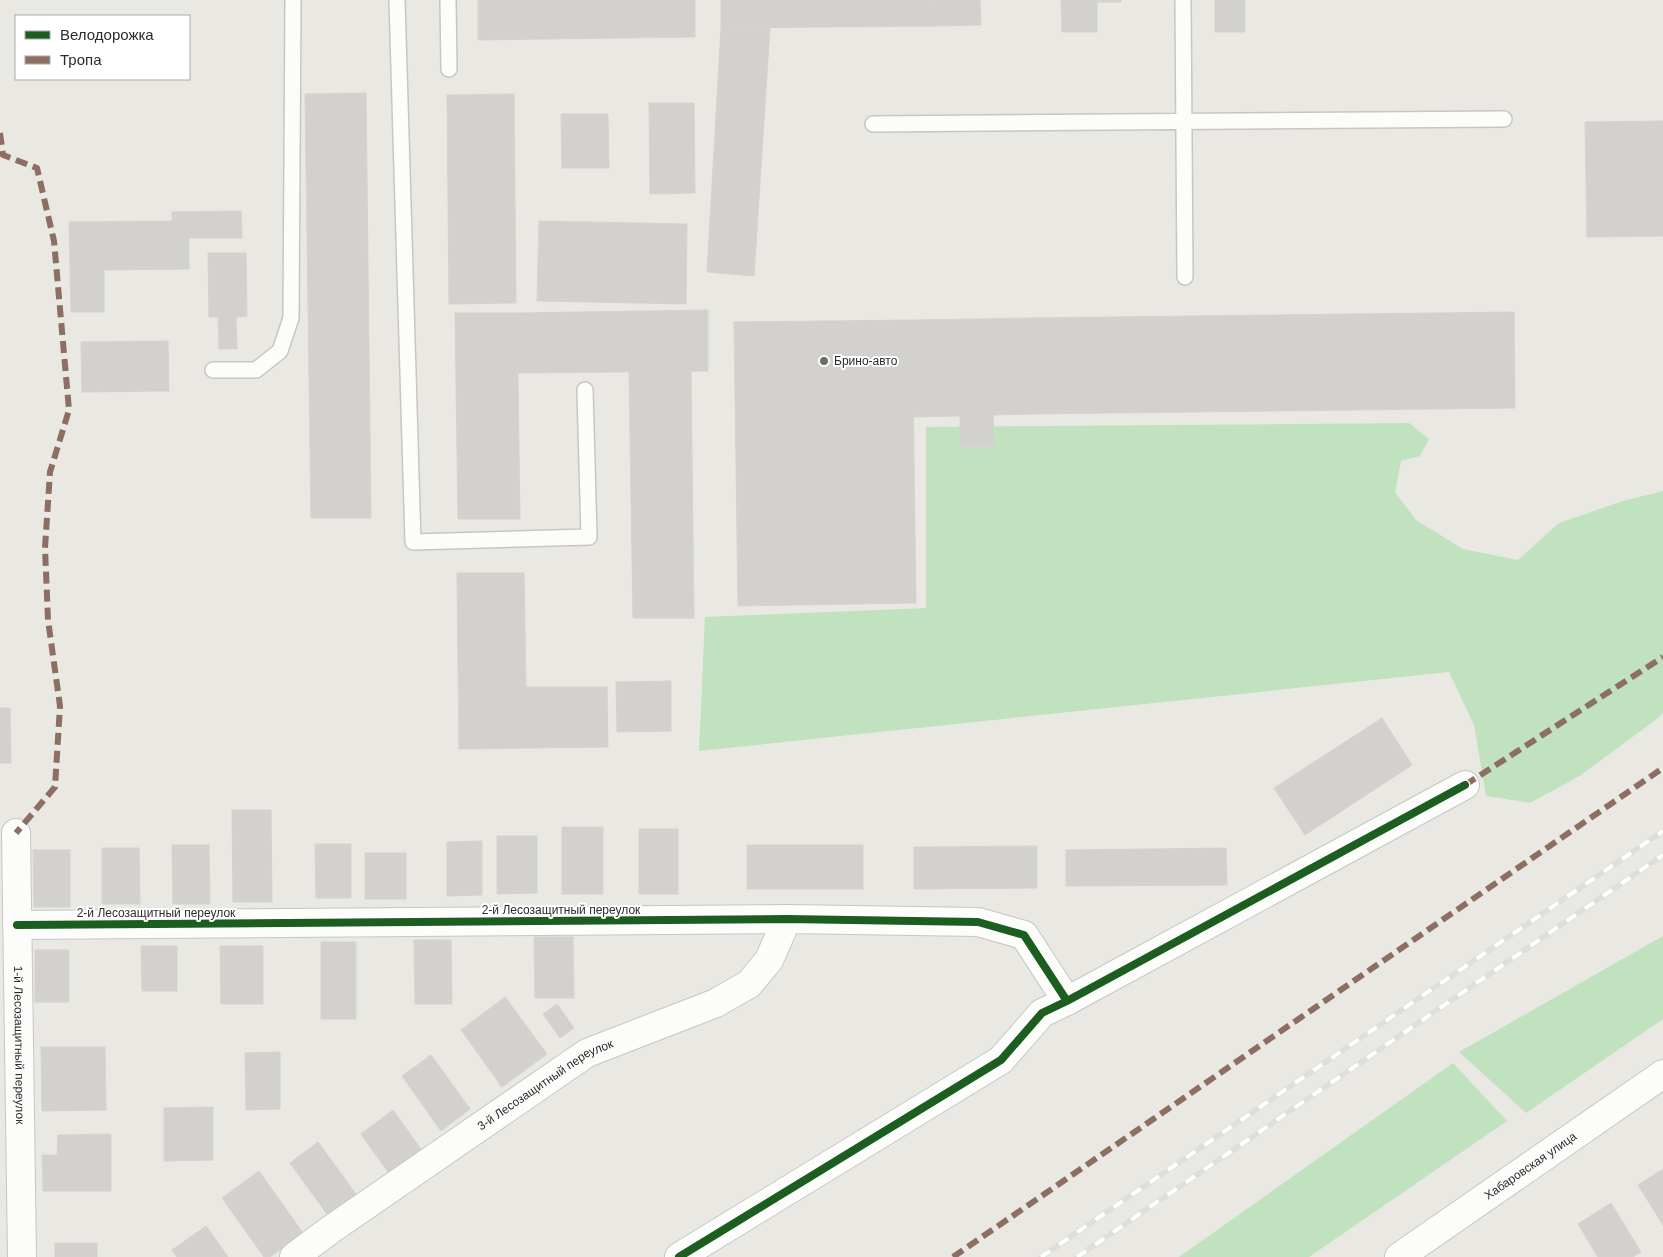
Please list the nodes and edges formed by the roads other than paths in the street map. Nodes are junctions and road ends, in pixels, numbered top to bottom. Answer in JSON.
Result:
{"nodes":[{"id":1,"x":292,"y":0,"type":"edge"},
{"id":2,"x":397,"y":0,"type":"edge"},
{"id":3,"x":448,"y":0,"type":"edge"},
{"id":4,"x":1183,"y":0,"type":"edge"},
{"id":5,"x":449,"y":69,"type":"dead end"},
{"id":6,"x":1504,"y":119,"type":"dead end"},
{"id":7,"x":1184,"y":121,"type":"junction"},
{"id":8,"x":873,"y":124,"type":"dead end"},
{"id":9,"x":1185,"y":277,"type":"dead end"},
{"id":10,"x":214,"y":370,"type":"dead end"},
{"id":11,"x":585,"y":390,"type":"dead end"},
{"id":12,"x":1465,"y":785,"type":"dead end"},
{"id":13,"x":16,"y":833,"type":"dead end"},
{"id":14,"x":787,"y":919,"type":"junction"},
{"id":15,"x":17,"y":925,"type":"junction"},
{"id":16,"x":1067,"y":1002,"type":"junction"},
{"id":17,"x":1663,"y":1074,"type":"edge"},
{"id":18,"x":22,"y":1257,"type":"edge"},
{"id":19,"x":294,"y":1257,"type":"edge"},
{"id":20,"x":678,"y":1257,"type":"edge"},
{"id":21,"x":1399,"y":1257,"type":"edge"}],
"edges":[{"from":1,"to":10,"type":"lane"},
{"from":2,"to":11,"type":"lane"},
{"from":3,"to":5,"type":"lane"},
{"from":4,"to":7,"type":"lane"},
{"from":6,"to":7,"type":"lane"},
{"from":7,"to":8,"type":"lane"},
{"from":7,"to":9,"type":"lane"},
{"from":12,"to":16,"type":"street"},
{"from":13,"to":15,"type":"street","name":"1-й Лесозащитный переулок"},
{"from":14,"to":15,"type":"street","name":"2-й Лесозащитный переулок"},
{"from":14,"to":16,"type":"street","name":"2-й Лесозащитный переулок"},
{"from":14,"to":19,"type":"street","name":"3-й Лесозащитный переулок"},
{"from":15,"to":18,"type":"street","name":"1-й Лесозащитный переулок"},
{"from":16,"to":20,"type":"street"},
{"from":17,"to":21,"type":"street","name":"Хабаровская улица"}]}
